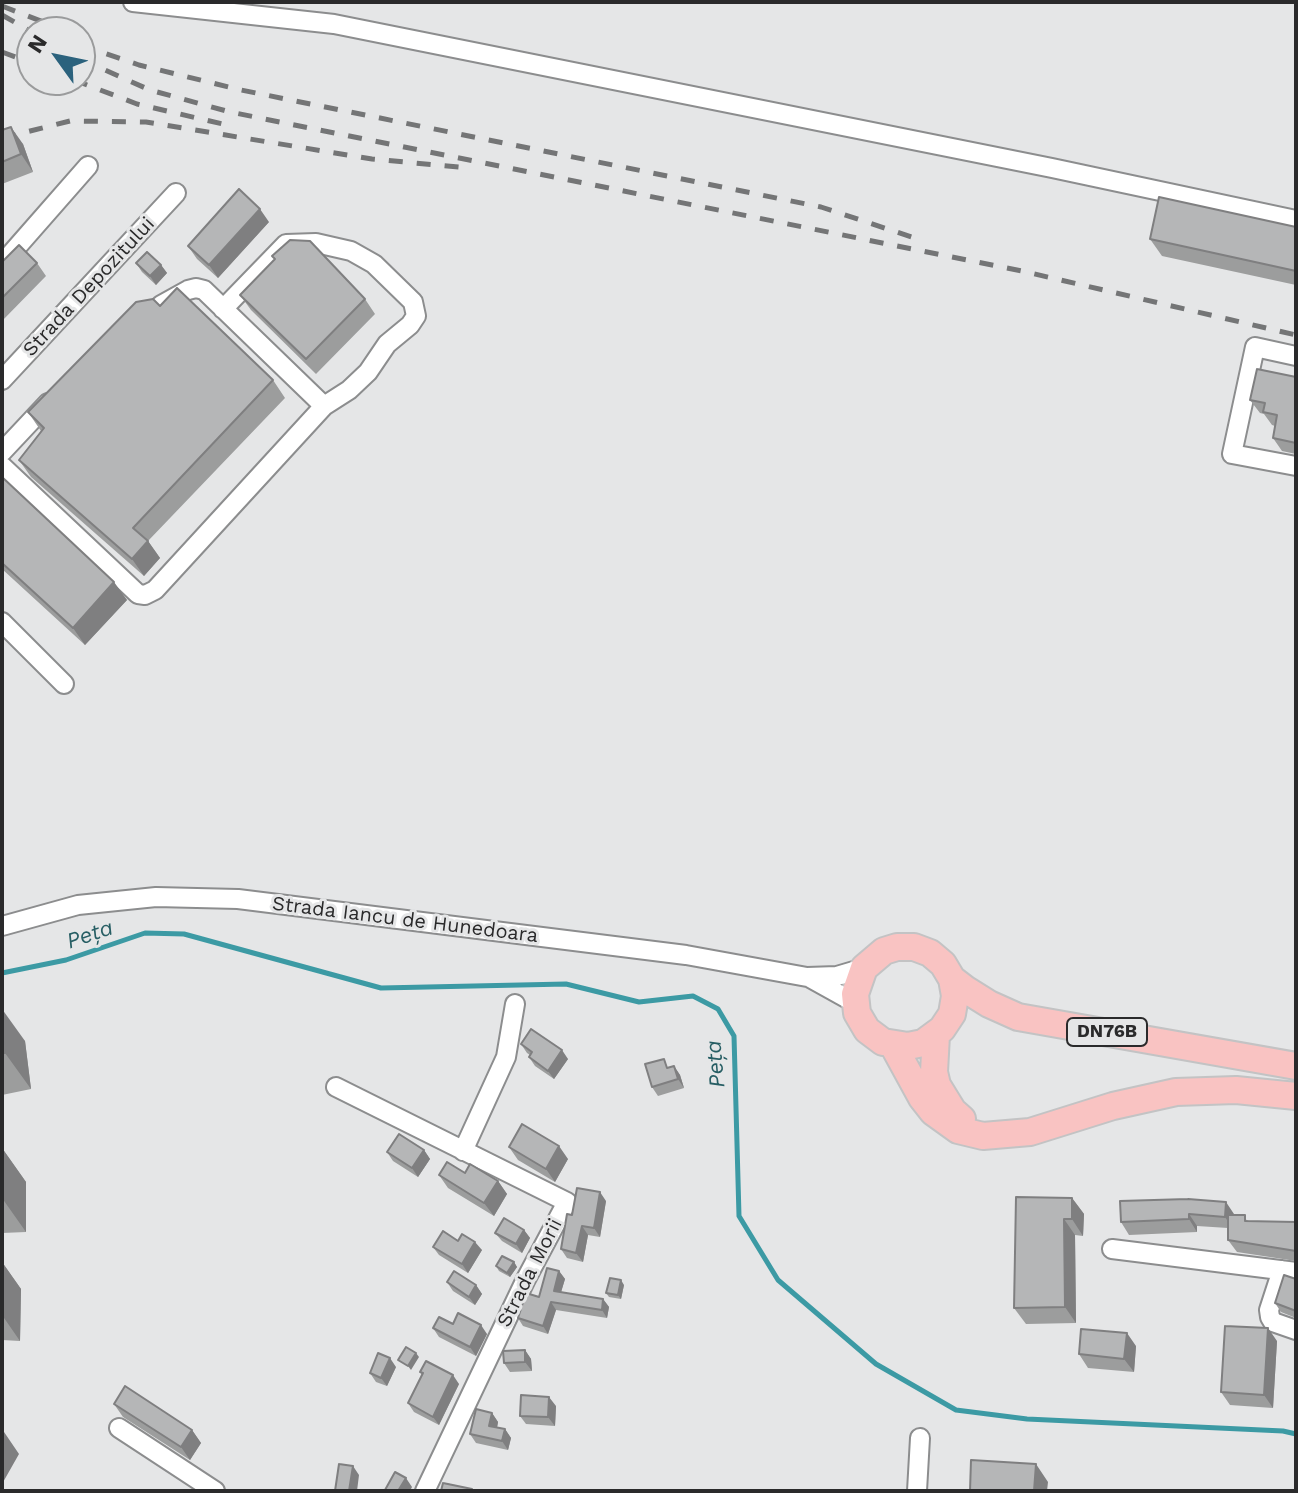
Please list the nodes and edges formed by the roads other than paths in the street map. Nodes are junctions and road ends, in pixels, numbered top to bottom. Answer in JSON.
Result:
{"nodes":[{"id":1,"x":133,"y":2,"type":"edge"},
{"id":2,"x":88,"y":166,"type":"dead end"},
{"id":3,"x":176,"y":193,"type":"dead end"},
{"id":4,"x":1296,"y":220,"type":"edge"},
{"id":5,"x":2,"y":264,"type":"edge"},
{"id":6,"x":140,"y":308,"type":"edge"},
{"id":7,"x":223,"y":309,"type":"junction"},
{"id":8,"x":1296,"y":356,"type":"edge"},
{"id":9,"x":2,"y":380,"type":"edge"},
{"id":10,"x":56,"y":395,"type":"edge"},
{"id":11,"x":324,"y":406,"type":"junction"},
{"id":12,"x":2,"y":451,"type":"edge"},
{"id":13,"x":2,"y":466,"type":"edge"},
{"id":14,"x":1296,"y":466,"type":"edge"},
{"id":15,"x":2,"y":622,"type":"edge"},
{"id":16,"x":64,"y":684,"type":"dead end"},
{"id":17,"x":2,"y":926,"type":"edge"},
{"id":18,"x":864,"y":968,"type":"junction"},
{"id":19,"x":807,"y":977,"type":"junction"},
{"id":20,"x":952,"y":979,"type":"junction"},
{"id":21,"x":855,"y":1003,"type":"junction"},
{"id":22,"x":515,"y":1004,"type":"dead end"},
{"id":23,"x":1018,"y":1017,"type":"junction"},
{"id":24,"x":942,"y":1029,"type":"junction"},
{"id":25,"x":893,"y":1045,"type":"junction"},
{"id":26,"x":1296,"y":1066,"type":"edge"},
{"id":27,"x":336,"y":1087,"type":"dead end"},
{"id":28,"x":1294,"y":1096,"type":"edge"},
{"id":29,"x":998,"y":1136,"type":"junction"},
{"id":30,"x":463,"y":1151,"type":"junction"},
{"id":31,"x":1112,"y":1249,"type":"dead end"},
{"id":32,"x":1289,"y":1271,"type":"edge"},
{"id":33,"x":1296,"y":1330,"type":"edge"},
{"id":34,"x":119,"y":1428,"type":"dead end"},
{"id":35,"x":920,"y":1438,"type":"dead end"},
{"id":36,"x":215,"y":1491,"type":"edge"},
{"id":37,"x":425,"y":1491,"type":"edge"},
{"id":38,"x":917,"y":1491,"type":"edge"}],
"edges":[{"from":1,"to":4,"type":"street"},
{"from":2,"to":5,"type":"street"},
{"from":3,"to":9,"type":"street","name":"Strada Depozitului"},
{"from":6,"to":7,"type":"street"},
{"from":7,"to":11,"type":"street"},
{"from":7,"to":11,"type":"street"},
{"from":8,"to":14,"type":"street"},
{"from":10,"to":12,"type":"street"},
{"from":11,"to":13,"type":"street"},
{"from":15,"to":16,"type":"street"},
{"from":17,"to":19,"type":"street","name":"Strada Iancu de Hunedoara"},
{"from":18,"to":19,"type":"street","name":"Strada Iancu de Hunedoara"},
{"from":18,"to":20,"type":"highway"},
{"from":18,"to":21,"type":"highway"},
{"from":19,"to":21,"type":"street","name":"Strada Iancu de Hunedoara"},
{"from":20,"to":23,"type":"highway","number":"DN76B"},
{"from":20,"to":24,"type":"highway"},
{"from":21,"to":25,"type":"highway"},
{"from":22,"to":30,"type":"street"},
{"from":23,"to":24,"type":"highway","number":"DN76B"},
{"from":23,"to":26,"type":"highway","number":"DN76B"},
{"from":24,"to":25,"type":"highway"},
{"from":24,"to":29,"type":"highway"},
{"from":25,"to":29,"type":"highway"},
{"from":27,"to":30,"type":"street","name":"Strada Morii"},
{"from":28,"to":29,"type":"highway"},
{"from":30,"to":37,"type":"street","name":"Strada Morii"},
{"from":31,"to":32,"type":"street"},
{"from":32,"to":33,"type":"street"},
{"from":34,"to":36,"type":"street"},
{"from":35,"to":38,"type":"street"}]}
